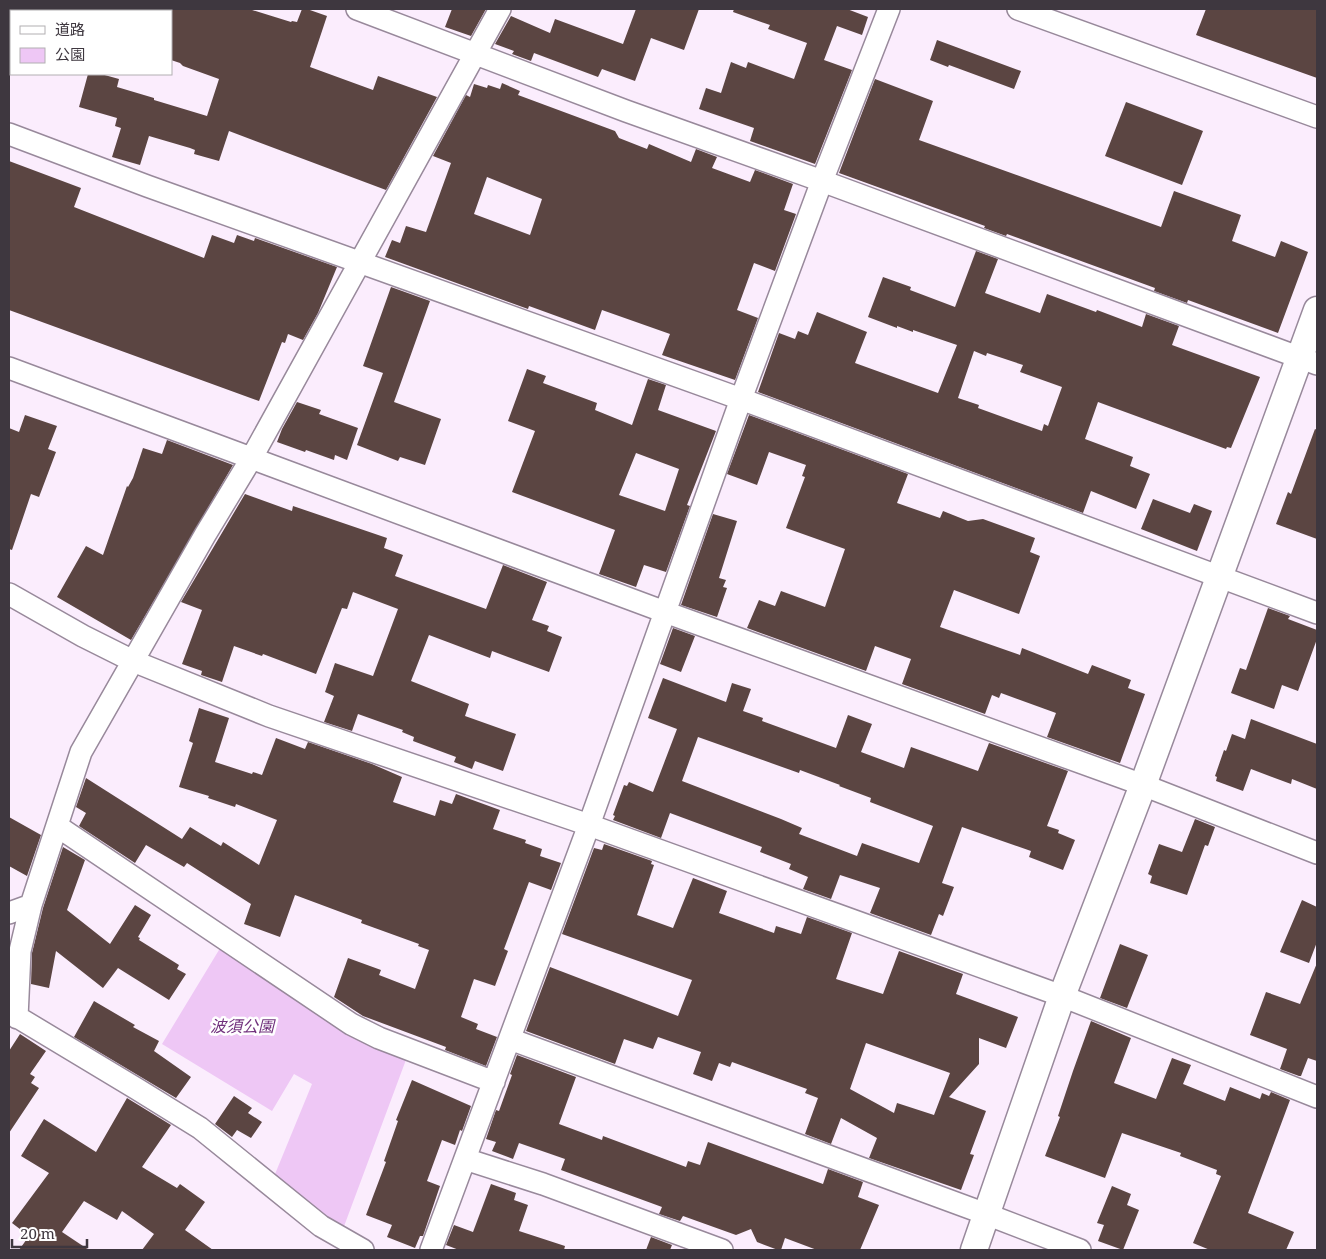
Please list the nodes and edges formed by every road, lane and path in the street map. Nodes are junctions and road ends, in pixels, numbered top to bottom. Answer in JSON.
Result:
{"nodes":[{"id":1,"x":357,"y":9,"type":"edge"},
{"id":2,"x":500,"y":9,"type":"edge"},
{"id":3,"x":889,"y":9,"type":"edge"},
{"id":4,"x":1018,"y":9,"type":"edge"},
{"id":5,"x":475,"y":55,"type":"junction"},
{"id":6,"x":1317,"y":118,"type":"edge"},
{"id":7,"x":9,"y":134,"type":"edge"},
{"id":8,"x":822,"y":181,"type":"junction"},
{"id":9,"x":360,"y":262,"type":"junction"},
{"id":10,"x":1317,"y":310,"type":"edge"},
{"id":11,"x":1309,"y":361,"type":"edge"},
{"id":12,"x":9,"y":368,"type":"edge"},
{"id":13,"x":742,"y":399,"type":"junction"},
{"id":14,"x":251,"y":459,"type":"junction"},
{"id":15,"x":1220,"y":576,"type":"junction"},
{"id":16,"x":9,"y":594,"type":"edge"},
{"id":17,"x":665,"y":612,"type":"junction"},
{"id":18,"x":1317,"y":614,"type":"edge"},
{"id":19,"x":133,"y":662,"type":"junction"},
{"id":20,"x":1143,"y":785,"type":"junction"},
{"id":21,"x":589,"y":825,"type":"junction"},
{"id":22,"x":57,"y":826,"type":"junction"},
{"id":23,"x":1317,"y":853,"type":"edge"},
{"id":24,"x":32,"y":906,"type":"junction"},
{"id":25,"x":9,"y":913,"type":"edge"},
{"id":26,"x":1062,"y":996,"type":"junction"},
{"id":27,"x":13,"y":1015,"type":"edge"},
{"id":28,"x":510,"y":1038,"type":"junction"},
{"id":29,"x":494,"y":1082,"type":"junction"},
{"id":30,"x":1317,"y":1097,"type":"edge"},
{"id":31,"x":465,"y":1159,"type":"junction"},
{"id":32,"x":986,"y":1214,"type":"junction"},
{"id":33,"x":363,"y":1250,"type":"edge"},
{"id":34,"x":430,"y":1250,"type":"edge"},
{"id":35,"x":722,"y":1250,"type":"edge"},
{"id":36,"x":974,"y":1250,"type":"edge"},
{"id":37,"x":1080,"y":1250,"type":"edge"}],
"edges":[{"from":1,"to":5,"type":"street"},
{"from":2,"to":5,"type":"street"},
{"from":3,"to":8,"type":"street"},
{"from":4,"to":6,"type":"street"},
{"from":5,"to":8,"type":"street"},
{"from":5,"to":9,"type":"street"},
{"from":7,"to":9,"type":"street"},
{"from":8,"to":11,"type":"street"},
{"from":8,"to":13,"type":"street"},
{"from":9,"to":13,"type":"street"},
{"from":9,"to":14,"type":"street"},
{"from":10,"to":11,"type":"street"},
{"from":11,"to":15,"type":"street"},
{"from":12,"to":14,"type":"street"},
{"from":13,"to":15,"type":"street"},
{"from":13,"to":17,"type":"street"},
{"from":14,"to":17,"type":"street"},
{"from":14,"to":19,"type":"street"},
{"from":15,"to":18,"type":"street"},
{"from":15,"to":20,"type":"street"},
{"from":16,"to":19,"type":"street"},
{"from":17,"to":20,"type":"street"},
{"from":17,"to":21,"type":"street"},
{"from":19,"to":21,"type":"street"},
{"from":19,"to":22,"type":"street"},
{"from":20,"to":23,"type":"street"},
{"from":20,"to":26,"type":"street"},
{"from":21,"to":26,"type":"street"},
{"from":21,"to":28,"type":"street"},
{"from":22,"to":24,"type":"street"},
{"from":22,"to":29,"type":"street"},
{"from":24,"to":25,"type":"street"},
{"from":24,"to":27,"type":"street"},
{"from":26,"to":30,"type":"street"},
{"from":26,"to":32,"type":"street"},
{"from":27,"to":33,"type":"street"},
{"from":28,"to":29,"type":"street"},
{"from":28,"to":32,"type":"street"},
{"from":29,"to":31,"type":"street"},
{"from":31,"to":34,"type":"street"},
{"from":31,"to":35,"type":"street"},
{"from":32,"to":36,"type":"street"},
{"from":32,"to":37,"type":"street"}]}
